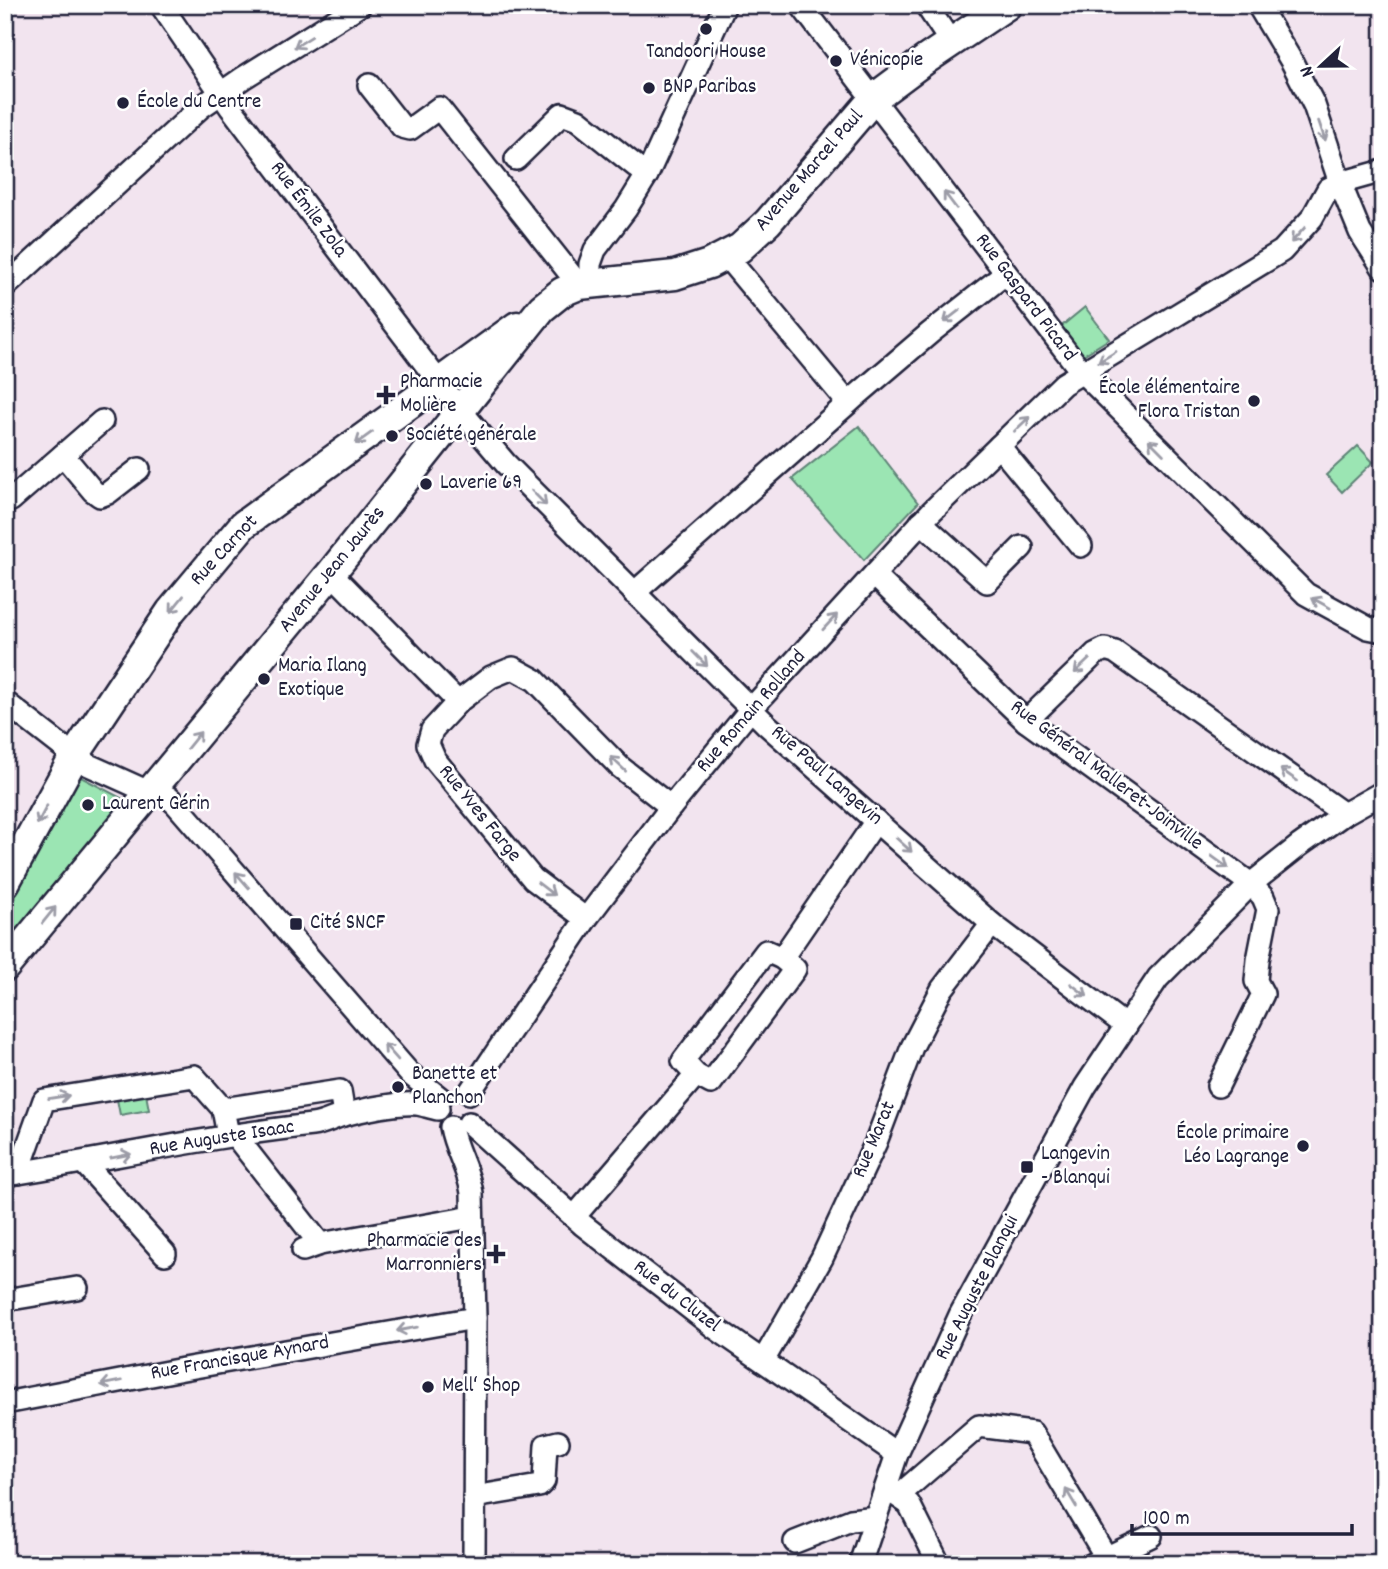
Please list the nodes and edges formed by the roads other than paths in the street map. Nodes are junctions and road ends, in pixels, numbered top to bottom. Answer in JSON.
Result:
{"nodes":[{"id":1,"x":161,"y":5,"type":"edge"},
{"id":2,"x":360,"y":5,"type":"edge"},
{"id":3,"x":725,"y":5,"type":"edge"},
{"id":4,"x":801,"y":5,"type":"edge"},
{"id":5,"x":926,"y":5,"type":"edge"},
{"id":6,"x":1007,"y":5,"type":"edge"},
{"id":7,"x":1258,"y":5,"type":"edge"},
{"id":8,"x":952,"y":44,"type":"junction"},
{"id":9,"x":369,"y":85,"type":"dead end"},
{"id":10,"x":220,"y":93,"type":"junction"},
{"id":11,"x":873,"y":99,"type":"junction"},
{"id":12,"x":516,"y":159,"type":"dead end"},
{"id":13,"x":1383,"y":171,"type":"edge"},
{"id":14,"x":647,"y":175,"type":"junction"},
{"id":15,"x":1339,"y":183,"type":"junction"},
{"id":16,"x":726,"y":256,"type":"junction"},
{"id":17,"x":1383,"y":268,"type":"edge"},
{"id":18,"x":1005,"y":274,"type":"junction"},
{"id":19,"x":585,"y":284,"type":"junction"},
{"id":20,"x":5,"y":286,"type":"edge"},
{"id":21,"x":542,"y":309,"type":"junction"},
{"id":22,"x":1081,"y":371,"type":"junction"},
{"id":23,"x":439,"y":383,"type":"junction"},
{"id":24,"x":851,"y":400,"type":"junction"},
{"id":25,"x":461,"y":411,"type":"junction"},
{"id":26,"x":102,"y":421,"type":"dead end"},
{"id":27,"x":999,"y":446,"type":"junction"},
{"id":28,"x":63,"y":455,"type":"junction"},
{"id":29,"x":139,"y":468,"type":"dead end"},
{"id":30,"x":5,"y":502,"type":"edge"},
{"id":31,"x":921,"y":522,"type":"junction"},
{"id":32,"x":1081,"y":546,"type":"dead end"},
{"id":33,"x":1022,"y":547,"type":"dead end"},
{"id":34,"x":331,"y":573,"type":"junction"},
{"id":35,"x":874,"y":575,"type":"junction"},
{"id":36,"x":634,"y":593,"type":"junction"},
{"id":37,"x":1383,"y":631,"type":"edge"},
{"id":38,"x":5,"y":702,"type":"edge"},
{"id":39,"x":458,"y":702,"type":"junction"},
{"id":40,"x":751,"y":709,"type":"junction"},
{"id":41,"x":1026,"y":721,"type":"junction"},
{"id":42,"x":75,"y":755,"type":"junction"},
{"id":43,"x":1383,"y":792,"type":"edge"},
{"id":44,"x":151,"y":793,"type":"junction"},
{"id":45,"x":671,"y":807,"type":"junction"},
{"id":46,"x":1344,"y":814,"type":"junction"},
{"id":47,"x":877,"y":821,"type":"junction"},
{"id":48,"x":5,"y":883,"type":"edge"},
{"id":49,"x":1251,"y":884,"type":"junction"},
{"id":50,"x":586,"y":919,"type":"junction"},
{"id":51,"x":992,"y":924,"type":"junction"},
{"id":52,"x":782,"y":958,"type":"junction"},
{"id":53,"x":5,"y":967,"type":"edge"},
{"id":54,"x":1126,"y":1026,"type":"junction"},
{"id":55,"x":696,"y":1075,"type":"junction"},
{"id":56,"x":415,"y":1078,"type":"junction"},
{"id":57,"x":1218,"y":1086,"type":"dead end"},
{"id":58,"x":469,"y":1093,"type":"junction"},
{"id":59,"x":439,"y":1104,"type":"junction"},
{"id":60,"x":405,"y":1105,"type":"junction"},
{"id":61,"x":223,"y":1109,"type":"junction"},
{"id":62,"x":344,"y":1115,"type":"junction"},
{"id":63,"x":460,"y":1125,"type":"junction"},
{"id":64,"x":231,"y":1135,"type":"junction"},
{"id":65,"x":495,"y":1146,"type":"junction"},
{"id":66,"x":84,"y":1163,"type":"junction"},
{"id":67,"x":12,"y":1174,"type":"edge"},
{"id":68,"x":471,"y":1181,"type":"junction"},
{"id":69,"x":472,"y":1217,"type":"junction"},
{"id":70,"x":574,"y":1217,"type":"junction"},
{"id":71,"x":165,"y":1254,"type":"dead end"},
{"id":72,"x":76,"y":1288,"type":"dead end"},
{"id":73,"x":5,"y":1300,"type":"edge"},
{"id":74,"x":475,"y":1318,"type":"junction"},
{"id":75,"x":763,"y":1361,"type":"junction"},
{"id":76,"x":5,"y":1403,"type":"edge"},
{"id":77,"x":558,"y":1442,"type":"dead end"},
{"id":78,"x":897,"y":1454,"type":"junction"},
{"id":79,"x":892,"y":1492,"type":"junction"},
{"id":80,"x":474,"y":1497,"type":"junction"},
{"id":81,"x":876,"y":1517,"type":"junction"},
{"id":82,"x":1151,"y":1536,"type":"dead end"},
{"id":83,"x":795,"y":1542,"type":"dead end"},
{"id":84,"x":1099,"y":1560,"type":"edge"},
{"id":85,"x":474,"y":1564,"type":"edge"},
{"id":86,"x":860,"y":1564,"type":"edge"},
{"id":87,"x":939,"y":1564,"type":"edge"}],
"edges":[{"from":1,"to":10,"type":"street","name":"Rue Émile Zola"},
{"from":2,"to":10,"type":"street","one_way":true},
{"from":3,"to":14,"type":"street"},
{"from":4,"to":11,"type":"street","name":"Rue Gaspard Picard"},
{"from":5,"to":8,"type":"street"},
{"from":6,"to":8,"type":"main road","name":"Avenue Marcel Paul"},
{"from":7,"to":15,"type":"street","one_way":true},
{"from":8,"to":11,"type":"main road","name":"Avenue Marcel Paul"},
{"from":9,"to":19,"type":"street"},
{"from":10,"to":20,"type":"street"},
{"from":10,"to":23,"type":"street","name":"Rue Émile Zola"},
{"from":11,"to":16,"type":"main road","name":"Avenue Marcel Paul"},
{"from":18,"to":11,"type":"street","name":"Rue Gaspard Picard","one_way":true},
{"from":12,"to":14,"type":"street"},
{"from":13,"to":15,"type":"street"},
{"from":14,"to":19,"type":"street"},
{"from":15,"to":17,"type":"street"},
{"from":15,"to":22,"type":"street","name":"Rue Romain Rolland","one_way":true},
{"from":16,"to":19,"type":"main road","name":"Avenue Marcel Paul"},
{"from":16,"to":24,"type":"street"},
{"from":18,"to":22,"type":"street","name":"Rue Gaspard Picard"},
{"from":18,"to":24,"type":"street","one_way":true},
{"from":19,"to":21,"type":"main road","name":"Avenue Jean Jaurès"},
{"from":21,"to":23,"type":"main road","name":"Rue Carnot"},
{"from":21,"to":25,"type":"main road","name":"Avenue Jean Jaurès"},
{"from":27,"to":22,"type":"street","name":"Rue Romain Rolland","one_way":true},
{"from":37,"to":22,"type":"street","name":"Rue Gaspard Picard","one_way":true},
{"from":23,"to":25,"type":"street","name":"Rue Émile Zola"},
{"from":23,"to":42,"type":"main road","name":"Rue Carnot","one_way":true},
{"from":24,"to":36,"type":"street"},
{"from":25,"to":34,"type":"main road","name":"Avenue Jean Jaurès"},
{"from":25,"to":36,"type":"street","name":"Rue Paul Langevin","one_way":true},
{"from":26,"to":28,"type":"street"},
{"from":27,"to":31,"type":"street","name":"Rue Romain Rolland"},
{"from":27,"to":32,"type":"street"},
{"from":28,"to":29,"type":"street"},
{"from":28,"to":30,"type":"street"},
{"from":31,"to":33,"type":"street"},
{"from":31,"to":35,"type":"street","name":"Rue Romain Rolland"},
{"from":34,"to":39,"type":"street"},
{"from":44,"to":34,"type":"main road","name":"Avenue Jean Jaurès","one_way":true},
{"from":40,"to":35,"type":"street","name":"Rue Romain Rolland","one_way":true},
{"from":35,"to":41,"type":"street","name":"Rue Général Malleret-Joinville"},
{"from":36,"to":40,"type":"street","name":"Rue Paul Langevin","one_way":true},
{"from":38,"to":42,"type":"street"},
{"from":45,"to":39,"type":"street","name":"Rue Yves Farge","one_way":true},
{"from":39,"to":50,"type":"street","name":"Rue Yves Farge","one_way":true},
{"from":40,"to":45,"type":"street","name":"Rue Romain Rolland"},
{"from":40,"to":47,"type":"street","name":"Rue Paul Langevin"},
{"from":46,"to":41,"type":"street","one_way":true},
{"from":41,"to":49,"type":"street","name":"Rue Général Malleret-Joinville","one_way":true},
{"from":42,"to":44,"type":"street"},
{"from":42,"to":48,"type":"main road","name":"Rue Carnot","one_way":true},
{"from":43,"to":46,"type":"street","name":"Rue Auguste Blanqui"},
{"from":53,"to":44,"type":"main road","name":"Avenue Jean Jaurès","one_way":true},
{"from":56,"to":44,"type":"street","one_way":true},
{"from":45,"to":50,"type":"street","name":"Rue Romain Rolland"},
{"from":46,"to":49,"type":"street","name":"Rue Auguste Blanqui"},
{"from":47,"to":51,"type":"street","name":"Rue Paul Langevin","one_way":true},
{"from":47,"to":52,"type":"street"},
{"from":49,"to":54,"type":"street","name":"Rue Auguste Blanqui"},
{"from":49,"to":57,"type":"street"},
{"from":50,"to":58,"type":"street","name":"Rue Romain Rolland"},
{"from":51,"to":54,"type":"street","name":"Rue Paul Langevin","one_way":true},
{"from":51,"to":75,"type":"street","name":"Rue Marat"},
{"from":52,"to":55,"type":"street"},
{"from":52,"to":55,"type":"street"},
{"from":54,"to":78,"type":"street","name":"Rue Auguste Blanqui"},
{"from":55,"to":70,"type":"street"},
{"from":56,"to":59,"type":"street"},
{"from":56,"to":60,"type":"street"},
{"from":58,"to":59,"type":"street"},
{"from":58,"to":63,"type":"street"},
{"from":59,"to":60,"type":"street","name":"Rue Auguste Isaac"},
{"from":59,"to":63,"type":"street"},
{"from":60,"to":62,"type":"street","name":"Rue Auguste Isaac"},
{"from":61,"to":62,"type":"street"},
{"from":61,"to":64,"type":"street"},
{"from":67,"to":61,"type":"street","one_way":true},
{"from":62,"to":64,"type":"street","name":"Rue Auguste Isaac"},
{"from":63,"to":65,"type":"street","name":"Rue du Cluzel"},
{"from":63,"to":68,"type":"street"},
{"from":66,"to":64,"type":"street","name":"Rue Auguste Isaac","one_way":true},
{"from":64,"to":69,"type":"street"},
{"from":65,"to":68,"type":"street"},
{"from":65,"to":70,"type":"street","name":"Rue du Cluzel"},
{"from":66,"to":67,"type":"street","name":"Rue Auguste Isaac"},
{"from":66,"to":71,"type":"street"},
{"from":68,"to":69,"type":"street"},
{"from":69,"to":74,"type":"street"},
{"from":70,"to":75,"type":"street","name":"Rue du Cluzel"},
{"from":72,"to":73,"type":"street"},
{"from":74,"to":76,"type":"street","name":"Rue Francisque Aynard","one_way":true},
{"from":74,"to":80,"type":"street"},
{"from":75,"to":78,"type":"street","name":"Rue du Cluzel"},
{"from":77,"to":80,"type":"street"},
{"from":78,"to":79,"type":"street","name":"Rue Auguste Blanqui"},
{"from":79,"to":81,"type":"street","name":"Rue Auguste Blanqui"},
{"from":84,"to":79,"type":"street","one_way":true},
{"from":79,"to":87,"type":"street"},
{"from":80,"to":85,"type":"street"},
{"from":81,"to":83,"type":"street"},
{"from":81,"to":86,"type":"street","name":"Rue Auguste Blanqui"},
{"from":82,"to":84,"type":"street"}]}
